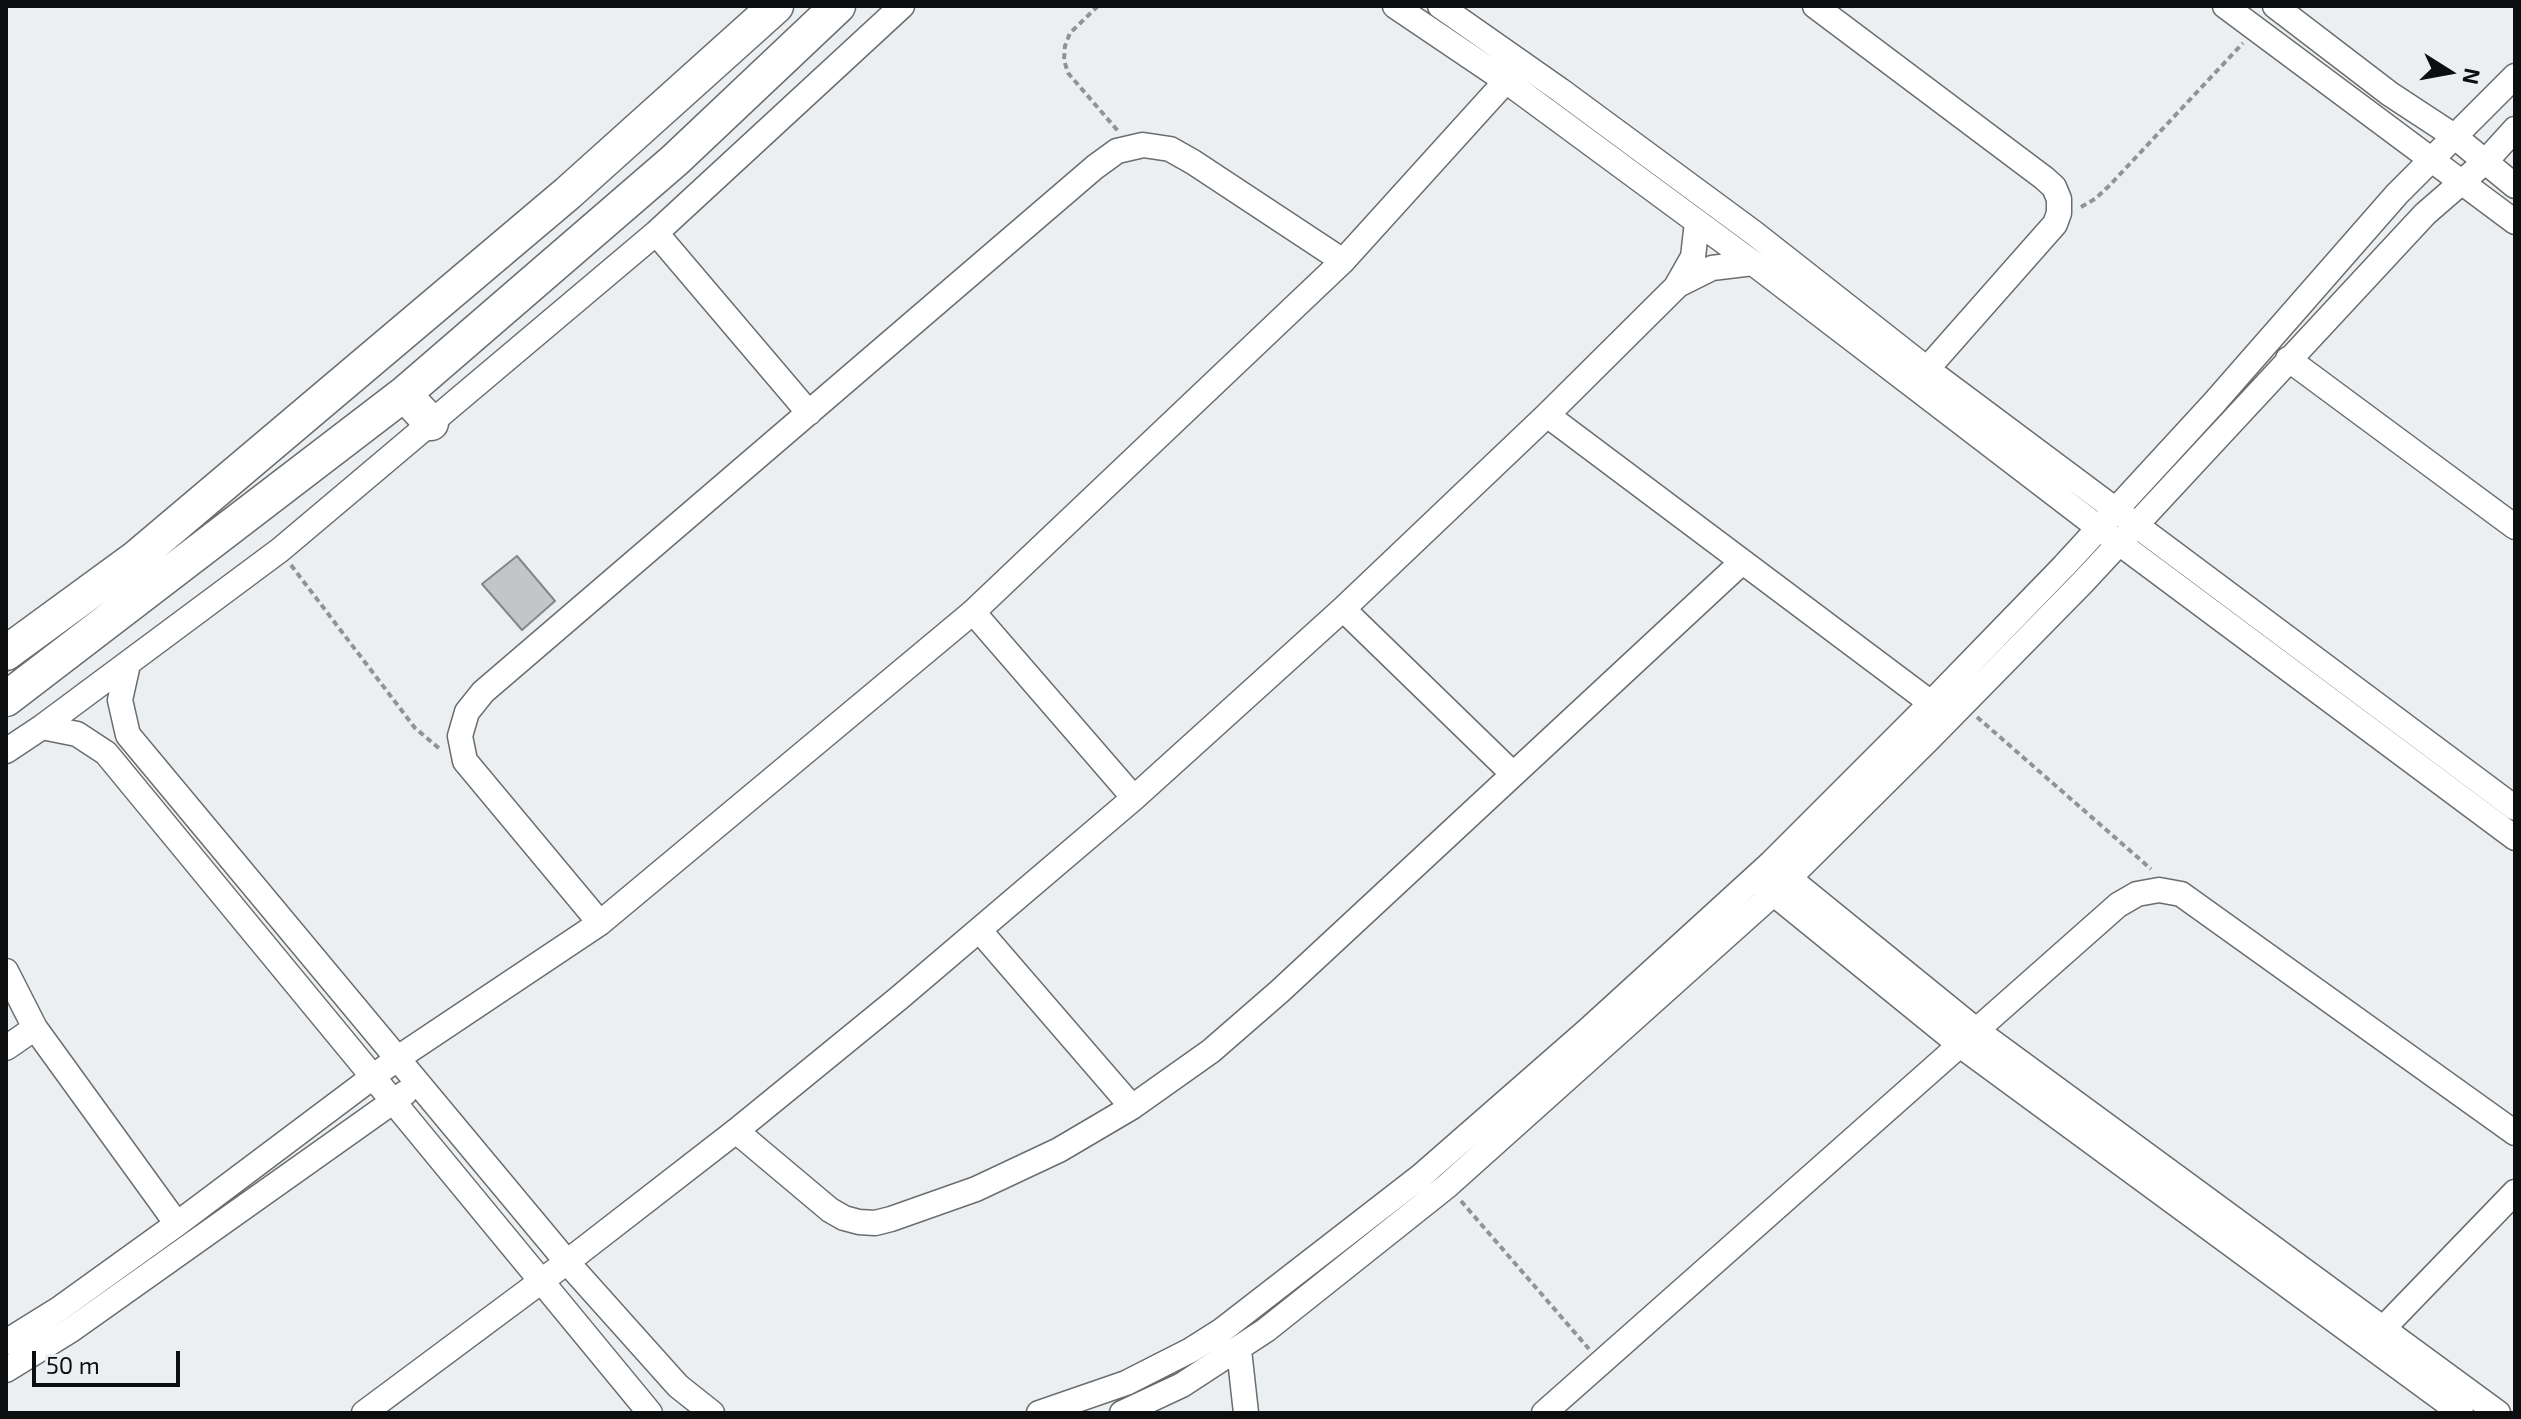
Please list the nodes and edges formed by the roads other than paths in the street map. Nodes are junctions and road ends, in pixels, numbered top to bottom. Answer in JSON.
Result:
{"nodes":[{"id":1,"x":776,"y":6,"type":"edge"},
{"id":2,"x":838,"y":6,"type":"edge"},
{"id":3,"x":902,"y":6,"type":"edge"},
{"id":4,"x":1395,"y":6,"type":"edge"},
{"id":5,"x":1440,"y":6,"type":"edge"},
{"id":6,"x":1815,"y":6,"type":"edge"},
{"id":7,"x":2225,"y":6,"type":"edge"},
{"id":8,"x":2275,"y":6,"type":"edge"},
{"id":9,"x":1513,"y":71,"type":"junction"},
{"id":10,"x":2515,"y":76,"type":"edge"},
{"id":11,"x":2515,"y":129,"type":"edge"},
{"id":12,"x":2454,"y":136,"type":"junction"},
{"id":13,"x":2431,"y":159,"type":"junction"},
{"id":14,"x":2486,"y":161,"type":"junction"},
{"id":15,"x":2463,"y":182,"type":"junction"},
{"id":16,"x":2515,"y":186,"type":"edge"},
{"id":17,"x":1697,"y":222,"type":"junction"},
{"id":18,"x":2515,"y":222,"type":"edge"},
{"id":19,"x":656,"y":233,"type":"junction"},
{"id":20,"x":1343,"y":261,"type":"junction"},
{"id":21,"x":1753,"y":263,"type":"junction"},
{"id":22,"x":1676,"y":287,"type":"junction"},
{"id":23,"x":2288,"y":359,"type":"junction"},
{"id":24,"x":1927,"y":369,"type":"junction"},
{"id":25,"x":404,"y":394,"type":"junction"},
{"id":26,"x":809,"y":413,"type":"junction"},
{"id":27,"x":1547,"y":415,"type":"junction"},
{"id":28,"x":431,"y":423,"type":"junction"},
{"id":29,"x":2117,"y":526,"type":"junction"},
{"id":30,"x":2515,"y":527,"type":"edge"},
{"id":31,"x":1742,"y":562,"type":"junction"},
{"id":32,"x":1343,"y":609,"type":"junction"},
{"id":33,"x":973,"y":612,"type":"junction"},
{"id":34,"x":6,"y":653,"type":"edge"},
{"id":35,"x":128,"y":664,"type":"junction"},
{"id":36,"x":6,"y":699,"type":"edge"},
{"id":37,"x":1931,"y":703,"type":"junction"},
{"id":38,"x":42,"y":727,"type":"junction"},
{"id":39,"x":6,"y":751,"type":"edge"},
{"id":40,"x":1513,"y":774,"type":"junction"},
{"id":41,"x":1134,"y":798,"type":"junction"},
{"id":42,"x":2515,"y":808,"type":"edge"},
{"id":43,"x":2515,"y":838,"type":"edge"},
{"id":44,"x":1772,"y":878,"type":"junction"},
{"id":45,"x":600,"y":923,"type":"junction"},
{"id":46,"x":980,"y":931,"type":"junction"},
{"id":47,"x":6,"y":971,"type":"edge"},
{"id":48,"x":35,"y":1028,"type":"junction"},
{"id":49,"x":1968,"y":1037,"type":"junction"},
{"id":50,"x":6,"y":1048,"type":"edge"},
{"id":51,"x":398,"y":1058,"type":"junction"},
{"id":52,"x":373,"y":1077,"type":"junction"},
{"id":53,"x":419,"y":1083,"type":"junction"},
{"id":54,"x":393,"y":1101,"type":"junction"},
{"id":55,"x":1132,"y":1107,"type":"junction"},
{"id":56,"x":736,"y":1131,"type":"junction"},
{"id":57,"x":2515,"y":1133,"type":"edge"},
{"id":58,"x":2515,"y":1192,"type":"edge"},
{"id":59,"x":2515,"y":1212,"type":"edge"},
{"id":60,"x":177,"y":1224,"type":"junction"},
{"id":61,"x":567,"y":1262,"type":"junction"},
{"id":62,"x":541,"y":1282,"type":"junction"},
{"id":63,"x":6,"y":1342,"type":"edge"},
{"id":64,"x":2380,"y":1342,"type":"junction"},
{"id":65,"x":1239,"y":1350,"type":"junction"},
{"id":66,"x":6,"y":1370,"type":"edge"},
{"id":67,"x":364,"y":1413,"type":"edge"},
{"id":68,"x":650,"y":1413,"type":"edge"},
{"id":69,"x":712,"y":1413,"type":"edge"},
{"id":70,"x":1039,"y":1413,"type":"edge"},
{"id":71,"x":1122,"y":1413,"type":"edge"},
{"id":72,"x":1246,"y":1413,"type":"edge"},
{"id":73,"x":1544,"y":1413,"type":"edge"},
{"id":74,"x":2461,"y":1413,"type":"edge"},
{"id":75,"x":2498,"y":1413,"type":"edge"}],
"edges":[{"from":1,"to":34,"type":"street"},
{"from":2,"to":25,"type":"street"},
{"from":3,"to":19,"type":"street"},
{"from":4,"to":9,"type":"street"},
{"from":5,"to":9,"type":"street"},
{"from":6,"to":24,"type":"street"},
{"from":7,"to":13,"type":"street"},
{"from":8,"to":12,"type":"street"},
{"from":9,"to":17,"type":"street"},
{"from":9,"to":20,"type":"street"},
{"from":9,"to":24,"type":"street"},
{"from":10,"to":12,"type":"street"},
{"from":11,"to":14,"type":"street"},
{"from":12,"to":13,"type":"street"},
{"from":12,"to":14,"type":"street"},
{"from":13,"to":15,"type":"street"},
{"from":13,"to":29,"type":"street"},
{"from":14,"to":15,"type":"street"},
{"from":14,"to":16,"type":"street"},
{"from":15,"to":18,"type":"street"},
{"from":15,"to":23,"type":"street"},
{"from":17,"to":21,"type":"street"},
{"from":17,"to":22,"type":"street"},
{"from":19,"to":26,"type":"street"},
{"from":19,"to":28,"type":"street"},
{"from":20,"to":26,"type":"street"},
{"from":20,"to":33,"type":"street"},
{"from":21,"to":22,"type":"street"},
{"from":21,"to":29,"type":"street"},
{"from":22,"to":27,"type":"street"},
{"from":23,"to":29,"type":"street"},
{"from":23,"to":30,"type":"street"},
{"from":24,"to":29,"type":"street"},
{"from":25,"to":28,"type":"street"},
{"from":25,"to":36,"type":"street"},
{"from":26,"to":45,"type":"street"},
{"from":27,"to":31,"type":"street"},
{"from":27,"to":32,"type":"street"},
{"from":28,"to":35,"type":"street"},
{"from":29,"to":37,"type":"street"},
{"from":29,"to":42,"type":"street"},
{"from":29,"to":43,"type":"street"},
{"from":29,"to":44,"type":"street"},
{"from":31,"to":37,"type":"street"},
{"from":31,"to":40,"type":"street"},
{"from":32,"to":40,"type":"street"},
{"from":32,"to":41,"type":"street"},
{"from":33,"to":41,"type":"street"},
{"from":33,"to":45,"type":"street"},
{"from":35,"to":38,"type":"street"},
{"from":35,"to":51,"type":"street"},
{"from":37,"to":44,"type":"street"},
{"from":38,"to":39,"type":"street"},
{"from":38,"to":52,"type":"street"},
{"from":40,"to":55,"type":"street"},
{"from":41,"to":46,"type":"street"},
{"from":44,"to":49,"type":"street"},
{"from":44,"to":65,"type":"street"},
{"from":44,"to":70,"type":"street"},
{"from":45,"to":51,"type":"street"},
{"from":46,"to":55,"type":"street"},
{"from":46,"to":56,"type":"street"},
{"from":47,"to":48,"type":"street"},
{"from":48,"to":50,"type":"street"},
{"from":48,"to":60,"type":"street"},
{"from":49,"to":57,"type":"street"},
{"from":49,"to":64,"type":"street"},
{"from":49,"to":73,"type":"street"},
{"from":51,"to":52,"type":"street"},
{"from":51,"to":53,"type":"street"},
{"from":52,"to":54,"type":"street"},
{"from":52,"to":60,"type":"street"},
{"from":53,"to":54,"type":"street"},
{"from":53,"to":61,"type":"street"},
{"from":54,"to":62,"type":"street"},
{"from":54,"to":66,"type":"street"},
{"from":55,"to":56,"type":"street"},
{"from":56,"to":61,"type":"street"},
{"from":58,"to":64,"type":"street"},
{"from":59,"to":64,"type":"street"},
{"from":60,"to":63,"type":"street"},
{"from":61,"to":62,"type":"street"},
{"from":61,"to":69,"type":"street"},
{"from":62,"to":67,"type":"street"},
{"from":62,"to":68,"type":"street"},
{"from":64,"to":74,"type":"street"},
{"from":64,"to":75,"type":"street"},
{"from":65,"to":71,"type":"street"},
{"from":65,"to":72,"type":"street"}]}
